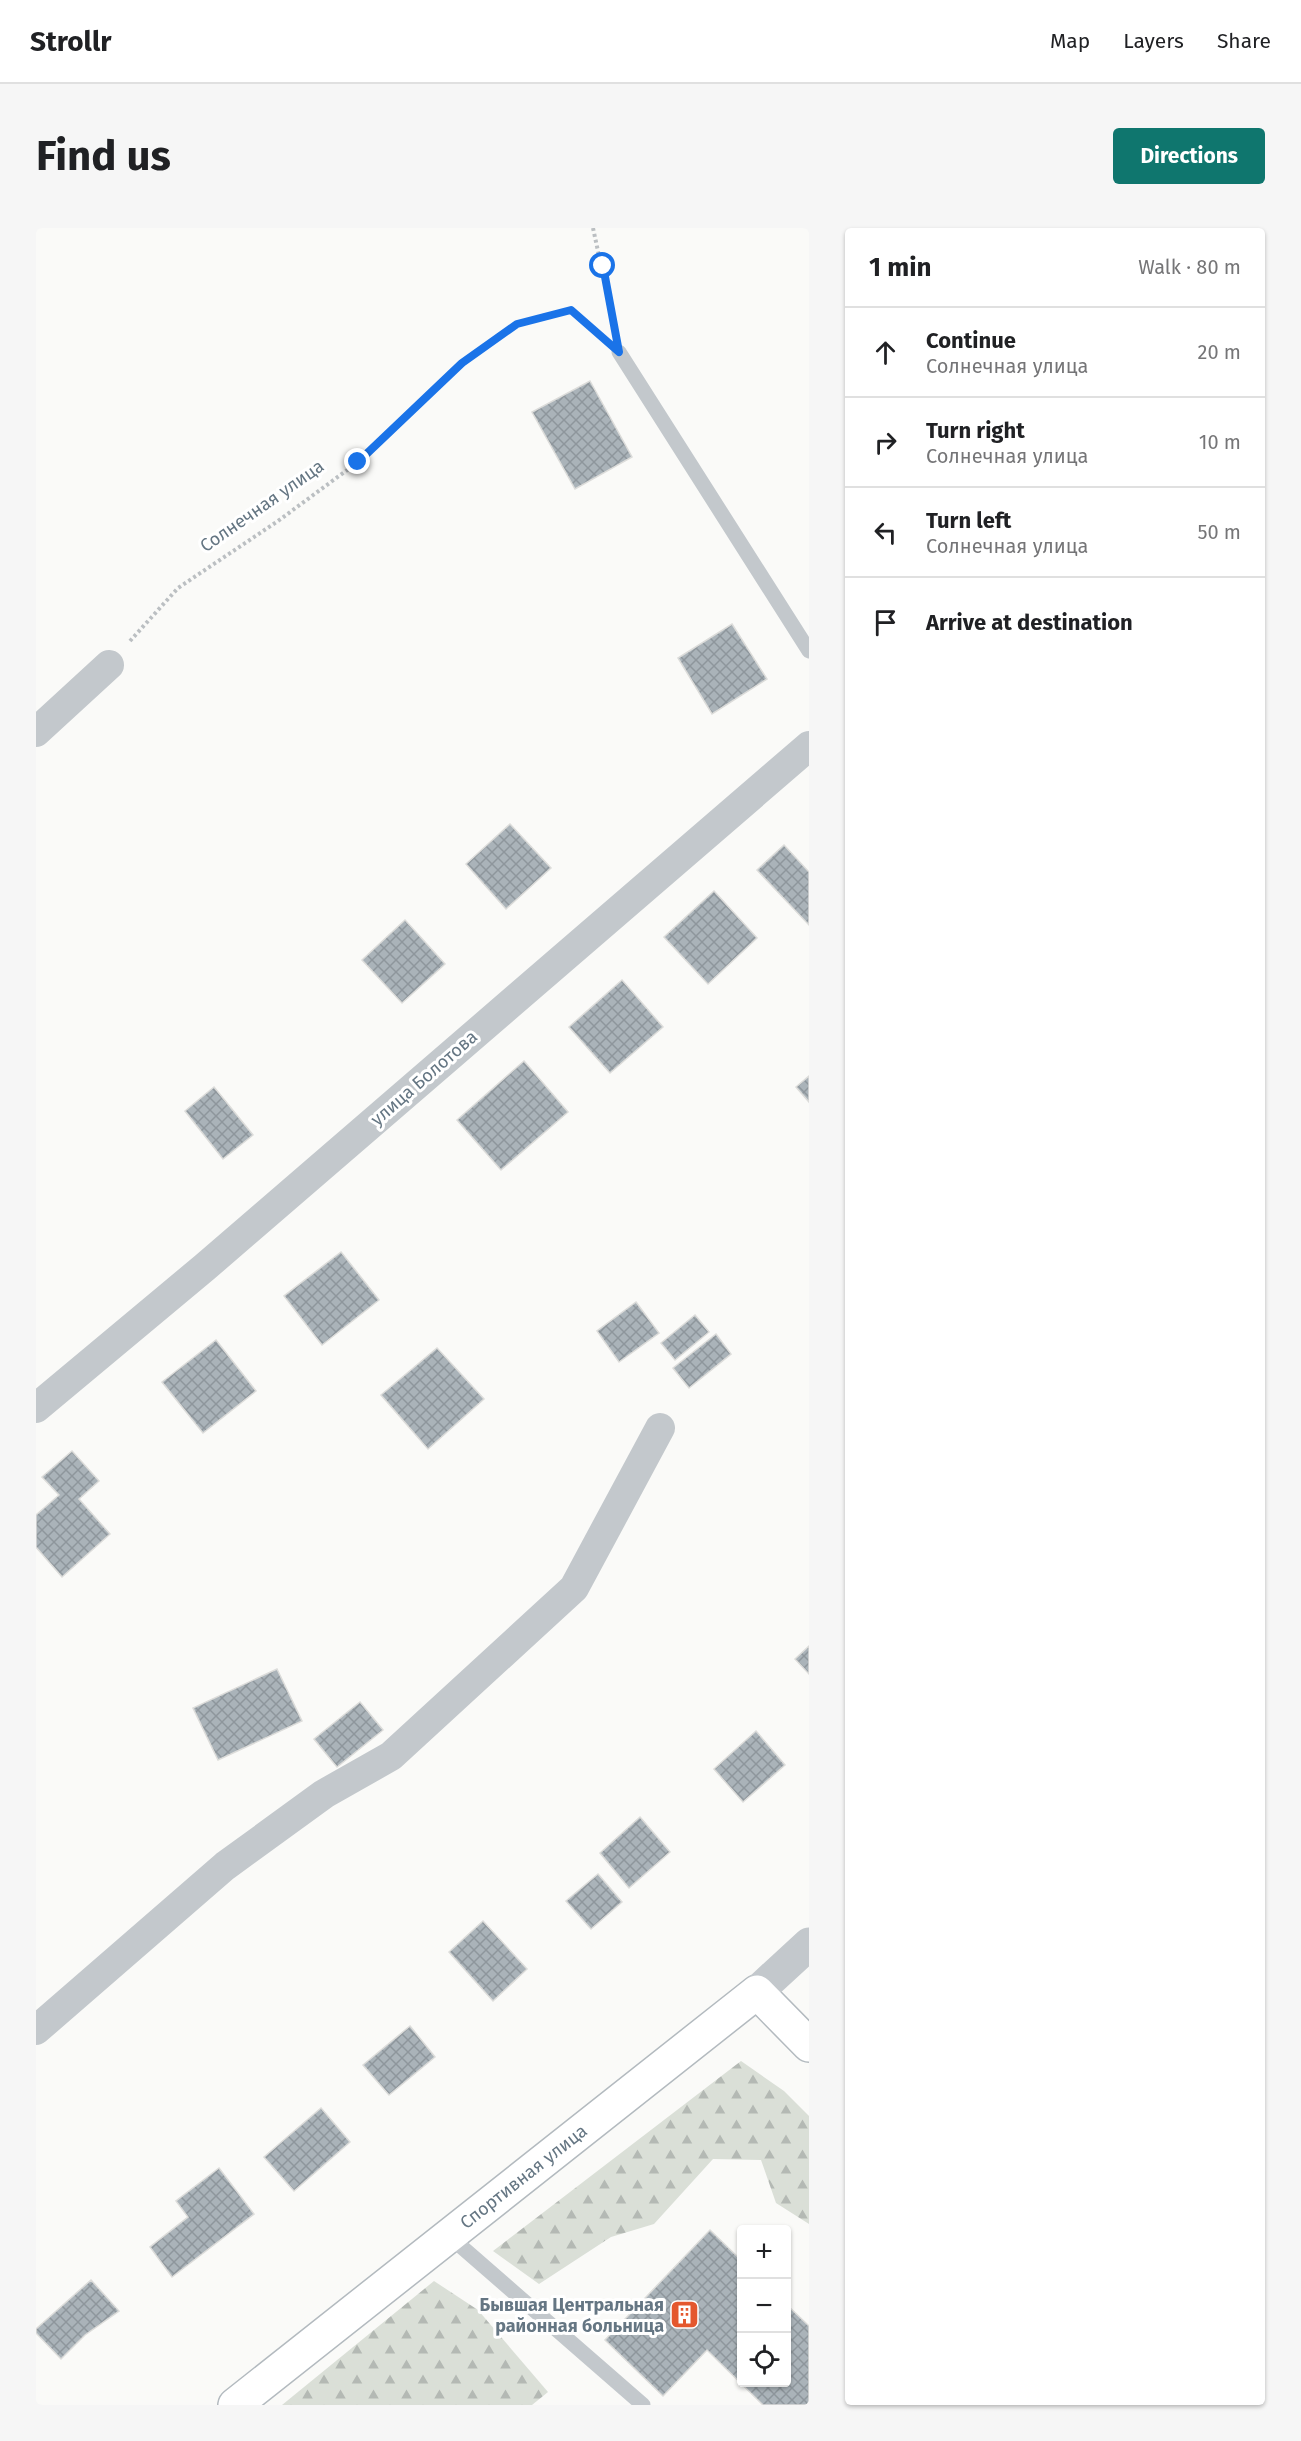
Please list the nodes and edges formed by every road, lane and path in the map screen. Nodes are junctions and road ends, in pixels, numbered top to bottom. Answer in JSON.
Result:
{"nodes":[{"id":1,"x":593,"y":228,"type":"edge"},
{"id":2,"x":619,"y":352,"type":"junction"},
{"id":3,"x":809,"y":651,"type":"edge"},
{"id":4,"x":109,"y":665,"type":"joint"},
{"id":5,"x":36,"y":732,"type":"edge"},
{"id":6,"x":809,"y":746,"type":"edge"},
{"id":7,"x":36,"y":1408,"type":"edge"},
{"id":8,"x":660,"y":1428,"type":"dead end"},
{"id":9,"x":809,"y":1944,"type":"edge"},
{"id":10,"x":757,"y":1992,"type":"junction"},
{"id":11,"x":36,"y":2030,"type":"edge"},
{"id":12,"x":809,"y":2045,"type":"edge"},
{"id":13,"x":448,"y":2235,"type":"junction"},
{"id":14,"x":235,"y":2405,"type":"edge"},
{"id":15,"x":643,"y":2405,"type":"edge"}],
"edges":[{"from":1,"to":2,"type":"path"},
{"from":2,"to":3,"type":"lane"},
{"from":2,"to":4,"type":"path","name":"Солнечная улица"},
{"from":4,"to":5,"type":"street"},
{"from":6,"to":7,"type":"street","name":"улица Болотова"},
{"from":8,"to":11,"type":"street"},
{"from":9,"to":10,"type":"street","name":"Спортивная улица"},
{"from":10,"to":12,"type":"main road"},
{"from":10,"to":13,"type":"main road","name":"Спортивная улица"},
{"from":13,"to":14,"type":"main road","name":"Спортивная улица"},
{"from":13,"to":15,"type":"lane"}]}
